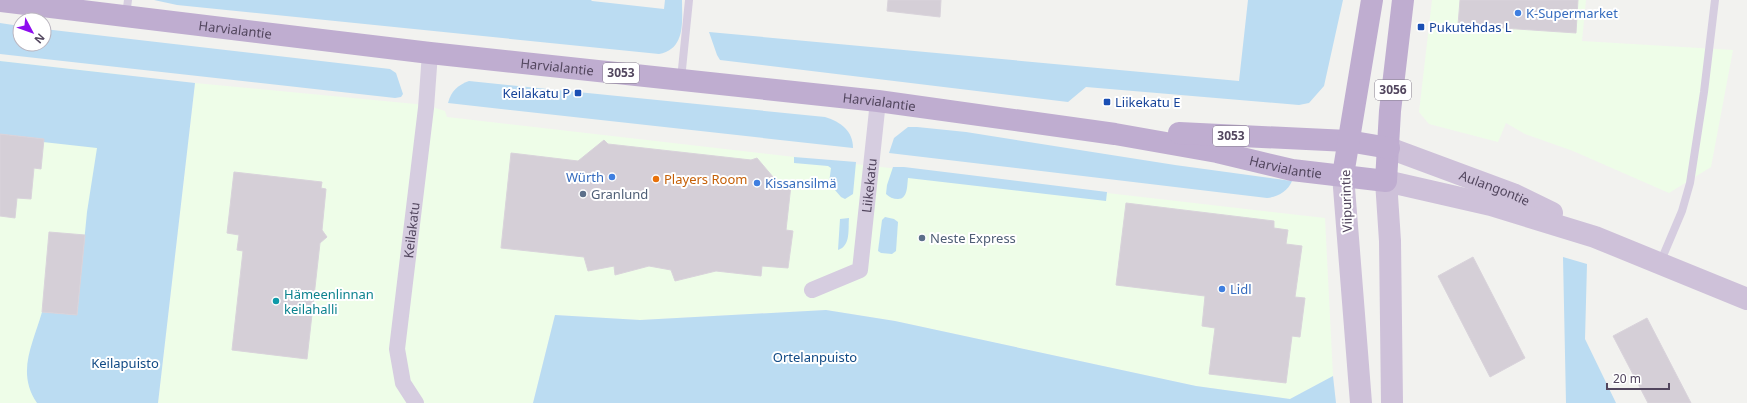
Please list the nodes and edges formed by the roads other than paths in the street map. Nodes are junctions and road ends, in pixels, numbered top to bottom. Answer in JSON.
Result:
{"nodes":[{"id":1,"x":689,"y":0,"type":"edge"},
{"id":2,"x":1372,"y":0,"type":"edge"},
{"id":3,"x":1403,"y":0,"type":"edge"},
{"id":4,"x":1715,"y":0,"type":"edge"},
{"id":5,"x":0,"y":1,"type":"edge"},
{"id":6,"x":127,"y":8,"type":"edge"},
{"id":7,"x":430,"y":53,"type":"junction"},
{"id":8,"x":681,"y":80,"type":"junction"},
{"id":9,"x":878,"y":101,"type":"junction"},
{"id":10,"x":1115,"y":134,"type":"junction"},
{"id":11,"x":1348,"y":141,"type":"junction"},
{"id":12,"x":1389,"y":148,"type":"junction"},
{"id":13,"x":1343,"y":175,"type":"junction"},
{"id":14,"x":1386,"y":181,"type":"junction"},
{"id":15,"x":1595,"y":237,"type":"junction"},
{"id":16,"x":1660,"y":264,"type":"junction"},
{"id":17,"x":812,"y":290,"type":"dead end"},
{"id":18,"x":1747,"y":299,"type":"edge"},
{"id":19,"x":416,"y":403,"type":"edge"},
{"id":20,"x":1361,"y":403,"type":"edge"},
{"id":21,"x":1392,"y":403,"type":"edge"}],
"edges":[{"from":1,"to":8,"type":"lane"},
{"from":2,"to":11,"type":"main road","name":"Viipurintie","number":"3056"},
{"from":3,"to":12,"type":"main road","number":"3056"},
{"from":4,"to":16,"type":"lane"},
{"from":5,"to":6,"type":"main road","name":"Harvialantie","number":"3053"},
{"from":6,"to":7,"type":"main road","name":"Harvialantie","number":"3053"},
{"from":7,"to":8,"type":"main road","name":"Harvialantie","number":"3053"},
{"from":7,"to":19,"type":"street","name":"Keilakatu"},
{"from":8,"to":9,"type":"main road","name":"Harvialantie","number":"3053"},
{"from":9,"to":10,"type":"main road","name":"Harvialantie","number":"3053"},
{"from":9,"to":17,"type":"street","name":"Liikekatu"},
{"from":10,"to":11,"type":"main road","name":"Harvialantie","number":"3053"},
{"from":10,"to":13,"type":"main road","name":"Harvialantie","number":"3053"},
{"from":11,"to":12,"type":"main road","name":"Harvialantie","number":"3053"},
{"from":11,"to":13,"type":"main road","name":"Viipurintie","number":"3056"},
{"from":12,"to":14,"type":"main road","number":"3056"},
{"from":12,"to":15,"type":"main road","name":"Aulangontie","number":"3053"},
{"from":13,"to":14,"type":"main road","name":"Harvialantie"},
{"from":13,"to":20,"type":"main road","name":"Viipurintie","number":"3056"},
{"from":14,"to":15,"type":"main road","name":"Aulangontie","number":"3053"},
{"from":14,"to":21,"type":"main road","number":"3056"},
{"from":15,"to":16,"type":"main road","name":"Aulangontie","number":"3053"},
{"from":16,"to":18,"type":"main road","name":"Aulangontie","number":"3053"}]}
